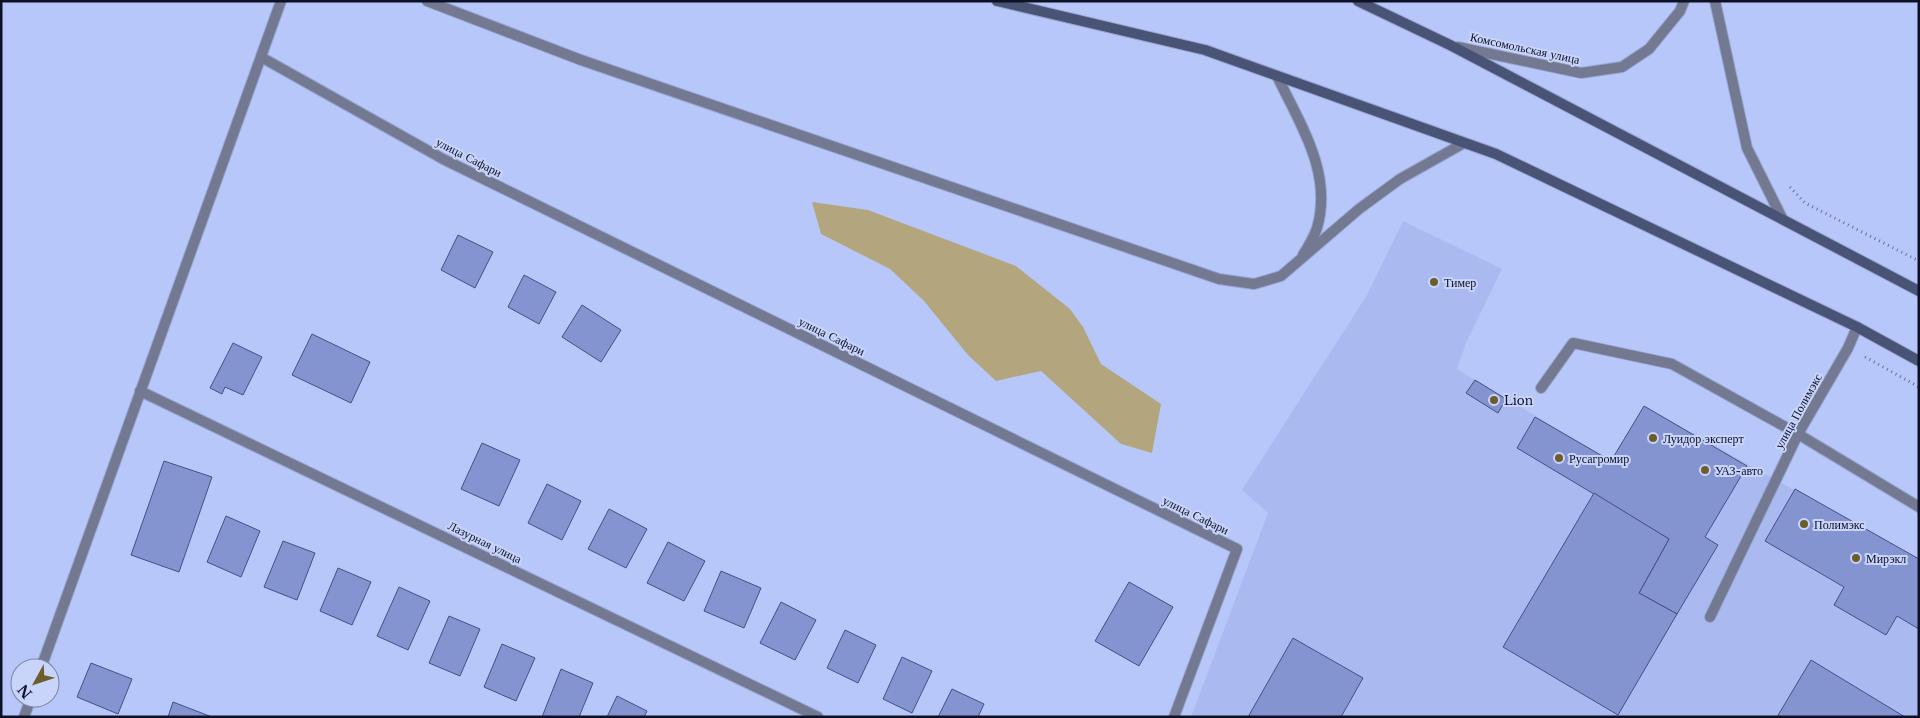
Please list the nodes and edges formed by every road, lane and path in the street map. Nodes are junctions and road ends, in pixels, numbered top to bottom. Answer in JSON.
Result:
{"nodes":[{"id":1,"x":281,"y":1,"type":"edge"},
{"id":2,"x":427,"y":1,"type":"edge"},
{"id":3,"x":997,"y":1,"type":"edge"},
{"id":4,"x":1358,"y":1,"type":"edge"},
{"id":5,"x":1684,"y":1,"type":"edge"},
{"id":6,"x":1715,"y":1,"type":"edge"},
{"id":7,"x":1450,"y":46,"type":"junction"},
{"id":8,"x":261,"y":57,"type":"junction"},
{"id":9,"x":1277,"y":76,"type":"junction"},
{"id":10,"x":1464,"y":143,"type":"junction"},
{"id":11,"x":1787,"y":184,"type":"dead end"},
{"id":12,"x":1782,"y":218,"type":"junction"},
{"id":13,"x":1300,"y":261,"type":"junction"},
{"id":14,"x":1919,"y":261,"type":"edge"},
{"id":15,"x":1919,"y":291,"type":"edge"},
{"id":16,"x":1857,"y":327,"type":"junction"},
{"id":17,"x":1848,"y":348,"type":"junction"},
{"id":18,"x":1919,"y":361,"type":"edge"},
{"id":19,"x":1919,"y":387,"type":"edge"},
{"id":20,"x":1541,"y":388,"type":"dead end"},
{"id":21,"x":140,"y":390,"type":"junction"},
{"id":22,"x":1798,"y":434,"type":"junction"},
{"id":23,"x":1919,"y":507,"type":"edge"},
{"id":24,"x":1710,"y":617,"type":"dead end"},
{"id":25,"x":45,"y":658,"type":"edge"},
{"id":26,"x":818,"y":717,"type":"edge"},
{"id":27,"x":1174,"y":717,"type":"edge"}],
"edges":[{"from":1,"to":8,"type":"street"},
{"from":2,"to":13,"type":"street"},
{"from":3,"to":9,"type":"main road"},
{"from":4,"to":7,"type":"main road"},
{"from":5,"to":7,"type":"street","name":"Комсомольская улица"},
{"from":6,"to":12,"type":"street"},
{"from":7,"to":12,"type":"main road"},
{"from":8,"to":21,"type":"street"},
{"from":8,"to":27,"type":"street","name":"улица Сафари"},
{"from":9,"to":10,"type":"main road"},
{"from":9,"to":13,"type":"street"},
{"from":10,"to":13,"type":"street"},
{"from":10,"to":16,"type":"main road"},
{"from":11,"to":14,"type":"path"},
{"from":12,"to":15,"type":"main road"},
{"from":16,"to":17,"type":"street","name":"улица Полимэкс"},
{"from":16,"to":18,"type":"main road"},
{"from":17,"to":19,"type":"path"},
{"from":17,"to":22,"type":"street","name":"улица Полимэкс"},
{"from":20,"to":22,"type":"street"},
{"from":21,"to":25,"type":"street"},
{"from":21,"to":26,"type":"street","name":"Лазурная улица"},
{"from":22,"to":23,"type":"street"},
{"from":22,"to":24,"type":"street","name":"улица Полимэкс"}]}
